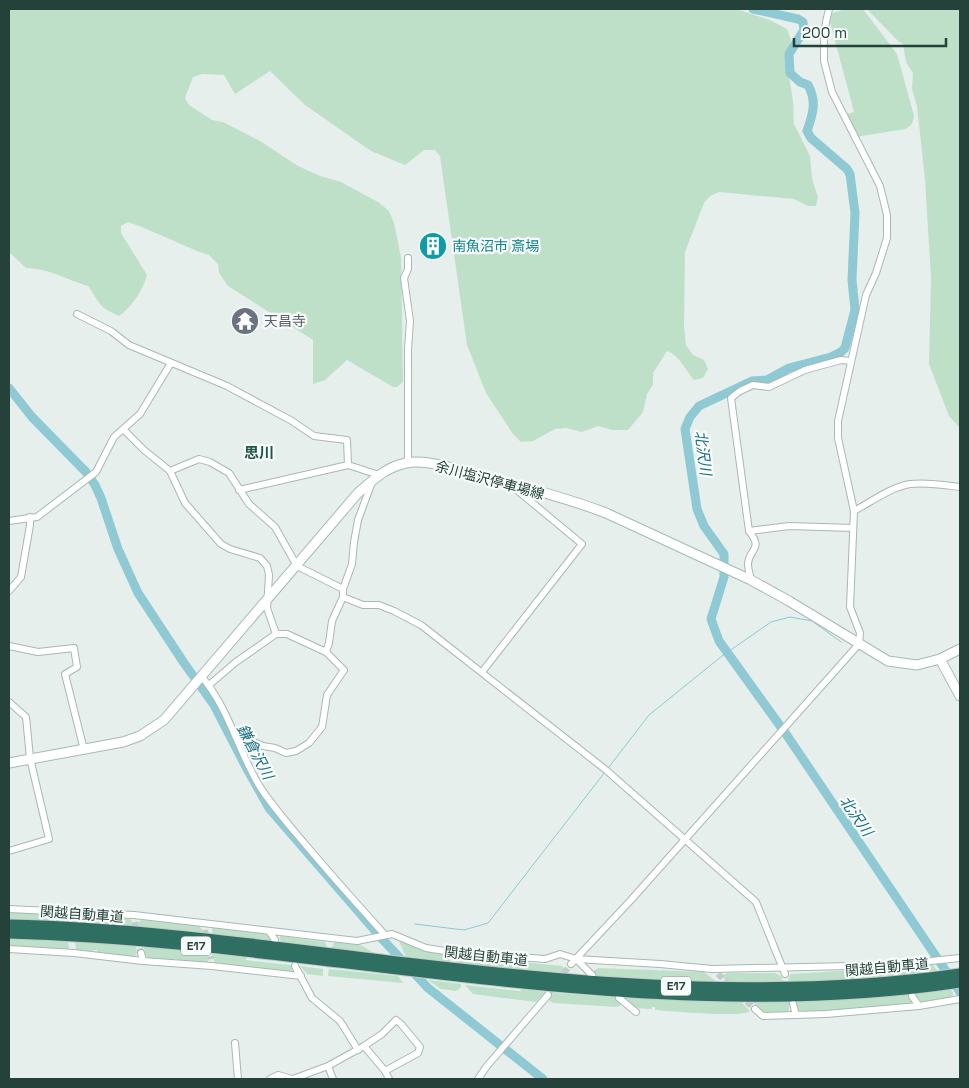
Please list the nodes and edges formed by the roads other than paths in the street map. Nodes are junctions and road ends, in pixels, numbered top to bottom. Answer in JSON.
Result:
{"nodes":[{"id":1,"x":830,"y":9,"type":"edge"},
{"id":2,"x":408,"y":258,"type":"dead end"},
{"id":3,"x":77,"y":314,"type":"dead end"},
{"id":4,"x":851,"y":361,"type":"junction"},
{"id":5,"x":171,"y":363,"type":"junction"},
{"id":6,"x":124,"y":430,"type":"junction"},
{"id":7,"x":408,"y":462,"type":"junction"},
{"id":8,"x":348,"y":465,"type":"junction"},
{"id":9,"x":170,"y":471,"type":"junction"},
{"id":10,"x":376,"y":477,"type":"junction"},
{"id":11,"x":508,"y":483,"type":"junction"},
{"id":12,"x":960,"y":487,"type":"edge"},
{"id":13,"x":239,"y":490,"type":"junction"},
{"id":14,"x":854,"y":511,"type":"junction"},
{"id":15,"x":30,"y":517,"type":"junction"},
{"id":16,"x":9,"y":521,"type":"edge"},
{"id":17,"x":853,"y":528,"type":"junction"},
{"id":18,"x":749,"y":532,"type":"junction"},
{"id":19,"x":297,"y":566,"type":"junction"},
{"id":20,"x":751,"y":580,"type":"junction"},
{"id":21,"x":343,"y":589,"type":"junction"},
{"id":22,"x":9,"y":591,"type":"edge"},
{"id":23,"x":343,"y":597,"type":"junction"},
{"id":24,"x":267,"y":600,"type":"junction"},
{"id":25,"x":276,"y":634,"type":"junction"},
{"id":26,"x":859,"y":644,"type":"junction"},
{"id":27,"x":9,"y":646,"type":"edge"},
{"id":28,"x":960,"y":649,"type":"edge"},
{"id":29,"x":326,"y":652,"type":"junction"},
{"id":30,"x":940,"y":659,"type":"junction"},
{"id":31,"x":482,"y":672,"type":"junction"},
{"id":32,"x":202,"y":676,"type":"junction"},
{"id":33,"x":209,"y":685,"type":"junction"},
{"id":34,"x":960,"y":696,"type":"edge"},
{"id":35,"x":9,"y":702,"type":"edge"},
{"id":36,"x":235,"y":734,"type":"junction"},
{"id":37,"x":84,"y":750,"type":"junction"},
{"id":38,"x":30,"y":758,"type":"junction"},
{"id":39,"x":9,"y":763,"type":"edge"},
{"id":40,"x":685,"y":839,"type":"junction"},
{"id":41,"x":9,"y":851,"type":"edge"},
{"id":42,"x":9,"y":909,"type":"edge"},
{"id":43,"x":9,"y":925,"type":"edge"},
{"id":44,"x":269,"y":931,"type":"junction"},
{"id":45,"x":9,"y":933,"type":"edge"},
{"id":46,"x":383,"y":935,"type":"junction"},
{"id":47,"x":276,"y":940,"type":"dead end"},
{"id":48,"x":9,"y":949,"type":"edge"},
{"id":49,"x":141,"y":953,"type":"tunnel mouth"},
{"id":50,"x":960,"y":958,"type":"edge"},
{"id":51,"x":142,"y":961,"type":"junction"},
{"id":52,"x":574,"y":962,"type":"junction"},
{"id":53,"x":380,"y":963,"type":"junction"},
{"id":54,"x":892,"y":965,"type":"junction"},
{"id":55,"x":295,"y":966,"type":"dead end"},
{"id":56,"x":712,"y":969,"type":"junction"},
{"id":57,"x":784,"y":971,"type":"junction"},
{"id":58,"x":896,"y":972,"type":"dead end"},
{"id":59,"x":718,"y":974,"type":"tunnel mouth"},
{"id":60,"x":960,"y":974,"type":"edge"},
{"id":61,"x":592,"y":975,"type":"dead end"},
{"id":62,"x":302,"y":976,"type":"junction"},
{"id":63,"x":939,"y":981,"type":"junction"},
{"id":64,"x":960,"y":982,"type":"edge"},
{"id":65,"x":548,"y":995,"type":"tunnel mouth"},
{"id":66,"x":912,"y":996,"type":"dead end"},
{"id":67,"x":619,"y":998,"type":"dead end"},
{"id":68,"x":960,"y":999,"type":"edge"},
{"id":69,"x":793,"y":1004,"type":"dead end"},
{"id":70,"x":919,"y":1006,"type":"junction"},
{"id":71,"x":754,"y":1010,"type":"tunnel mouth"},
{"id":72,"x":636,"y":1012,"type":"dead end"},
{"id":73,"x":796,"y":1015,"type":"junction"},
{"id":74,"x":236,"y":1043,"type":"dead end"},
{"id":75,"x":361,"y":1048,"type":"junction"},
{"id":76,"x":328,"y":1066,"type":"junction"},
{"id":77,"x":385,"y":1071,"type":"junction"},
{"id":78,"x":238,"y":1079,"type":"edge"},
{"id":79,"x":270,"y":1079,"type":"edge"},
{"id":80,"x":293,"y":1079,"type":"edge"},
{"id":81,"x":333,"y":1079,"type":"edge"},
{"id":82,"x":388,"y":1079,"type":"edge"},
{"id":83,"x":478,"y":1079,"type":"edge"}],
"edges":[{"from":1,"to":4,"type":"street"},
{"from":2,"to":7,"type":"street"},
{"from":3,"to":5,"type":"street"},
{"from":4,"to":14,"type":"street"},
{"from":4,"to":18,"type":"street"},
{"from":5,"to":6,"type":"street"},
{"from":5,"to":8,"type":"street"},
{"from":6,"to":9,"type":"street"},
{"from":6,"to":15,"type":"street"},
{"from":7,"to":10,"type":"main road","name":"余川塩沢停車場線"},
{"from":7,"to":11,"type":"main road","name":"余川塩沢停車場線"},
{"from":8,"to":10,"type":"street"},
{"from":8,"to":13,"type":"street"},
{"from":9,"to":13,"type":"street"},
{"from":9,"to":24,"type":"street"},
{"from":10,"to":19,"type":"main road","name":"余川塩沢停車場線"},
{"from":10,"to":21,"type":"street"},
{"from":11,"to":20,"type":"main road","name":"余川塩沢停車場線"},
{"from":11,"to":31,"type":"street"},
{"from":12,"to":14,"type":"street"},
{"from":13,"to":19,"type":"street"},
{"from":14,"to":17,"type":"street"},
{"from":15,"to":16,"type":"street"},
{"from":15,"to":22,"type":"street"},
{"from":17,"to":18,"type":"street"},
{"from":17,"to":26,"type":"street"},
{"from":18,"to":20,"type":"street"},
{"from":19,"to":21,"type":"street"},
{"from":19,"to":24,"type":"main road","name":"余川塩沢停車場線"},
{"from":20,"to":26,"type":"main road","name":"余川塩沢停車場線"},
{"from":21,"to":23,"type":"street"},
{"from":23,"to":29,"type":"street"},
{"from":23,"to":31,"type":"street"},
{"from":24,"to":25,"type":"street"},
{"from":24,"to":32,"type":"main road","name":"余川塩沢停車場線"},
{"from":25,"to":29,"type":"street"},
{"from":25,"to":33,"type":"street"},
{"from":26,"to":30,"type":"main road","name":"余川塩沢停車場線"},
{"from":26,"to":40,"type":"street"},
{"from":27,"to":37,"type":"street"},
{"from":28,"to":30,"type":"main road","name":"余川塩沢停車場線"},
{"from":29,"to":36,"type":"street"},
{"from":30,"to":34,"type":"main road"},
{"from":31,"to":40,"type":"street"},
{"from":32,"to":33,"type":"street"},
{"from":32,"to":37,"type":"main road","name":"余川塩沢停車場線"},
{"from":33,"to":36,"type":"street"},
{"from":35,"to":38,"type":"street"},
{"from":36,"to":46,"type":"street"},
{"from":37,"to":38,"type":"main road","name":"余川塩沢停車場線"},
{"from":38,"to":39,"type":"main road","name":"余川塩沢停車場線"},
{"from":38,"to":41,"type":"street"},
{"from":40,"to":52,"type":"street"},
{"from":40,"to":57,"type":"street"},
{"from":42,"to":44,"type":"street"},
{"from":43,"to":53,"type":"highway","name":"関越自動車道","number":"E17"},
{"from":44,"to":46,"type":"street"},
{"from":44,"to":47,"type":"street"},
{"from":45,"to":53,"type":"highway","name":"関越自動車道","number":"E17"},
{"from":46,"to":52,"type":"street"},
{"from":48,"to":51,"type":"street"},
{"from":49,"to":51,"type":"street"},
{"from":50,"to":54,"type":"street"},
{"from":51,"to":62,"type":"street"},
{"from":52,"to":56,"type":"street"},
{"from":52,"to":61,"type":"street"},
{"from":53,"to":63,"type":"highway","name":"関越自動車道","number":"E17"},
{"from":54,"to":57,"type":"street"},
{"from":54,"to":58,"type":"street"},
{"from":55,"to":62,"type":"street"},
{"from":56,"to":57,"type":"street"},
{"from":56,"to":59,"type":"street"},
{"from":60,"to":63,"type":"highway","name":"関越自動車道","number":"E17"},
{"from":62,"to":75,"type":"street"},
{"from":63,"to":64,"type":"highway","name":"関越自動車道","number":"E17"},
{"from":65,"to":83,"type":"street"},
{"from":66,"to":70,"type":"street"},
{"from":67,"to":72,"type":"street"},
{"from":68,"to":70,"type":"street"},
{"from":69,"to":73,"type":"street"},
{"from":70,"to":73,"type":"street"},
{"from":71,"to":73,"type":"street"},
{"from":74,"to":78,"type":"street"},
{"from":75,"to":76,"type":"street"},
{"from":75,"to":77,"type":"street"},
{"from":75,"to":77,"type":"street"},
{"from":76,"to":80,"type":"street"},
{"from":76,"to":81,"type":"street"},
{"from":77,"to":82,"type":"street"},
{"from":79,"to":80,"type":"street"}]}
